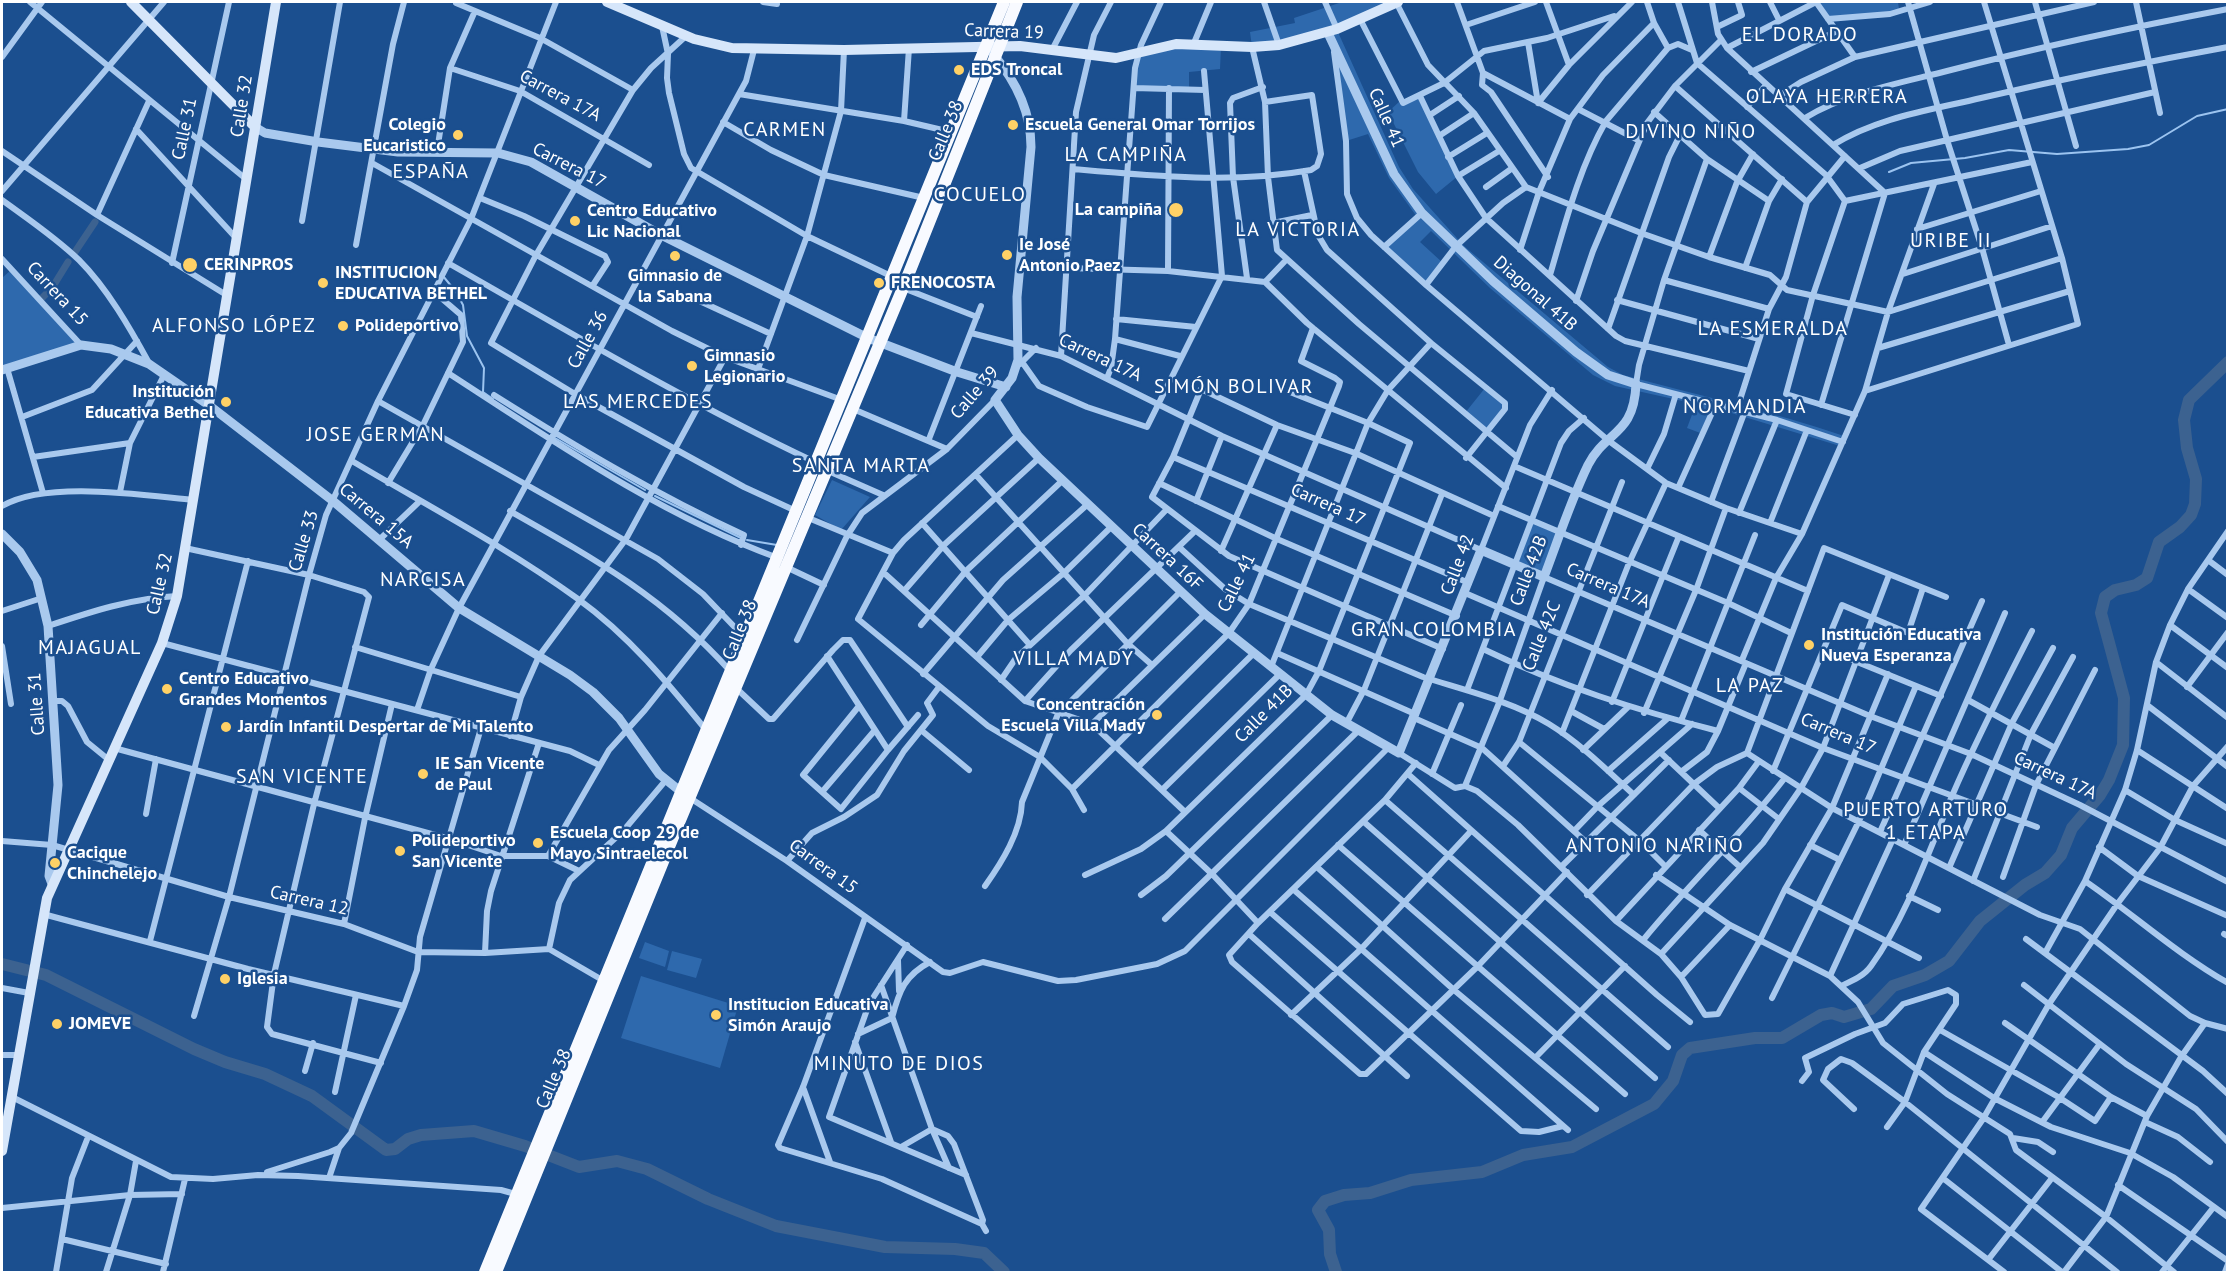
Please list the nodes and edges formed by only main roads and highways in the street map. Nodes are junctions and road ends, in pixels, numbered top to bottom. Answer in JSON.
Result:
{"nodes":[{"id":1,"x":131,"y":2,"type":"edge"},
{"id":2,"x":276,"y":2,"type":"edge"},
{"id":3,"x":607,"y":2,"type":"edge"},
{"id":4,"x":1004,"y":2,"type":"edge"},
{"id":5,"x":1017,"y":2,"type":"edge"},
{"id":6,"x":1397,"y":2,"type":"edge"},
{"id":7,"x":985,"y":46,"type":"junction"},
{"id":8,"x":997,"y":51,"type":"junction"},
{"id":9,"x":255,"y":127,"type":"junction"},
{"id":10,"x":874,"y":341,"type":"junction"},
{"id":11,"x":820,"y":466,"type":"junction"},
{"id":12,"x":782,"y":563,"type":"junction"},
{"id":13,"x":685,"y":795,"type":"junction"},
{"id":14,"x":542,"y":1142,"type":"junction"},
{"id":15,"x":2,"y":1151,"type":"edge"},
{"id":16,"x":521,"y":1196,"type":"junction"},
{"id":17,"x":485,"y":1272,"type":"edge"},
{"id":18,"x":496,"y":1272,"type":"edge"}],
"edges":[{"from":1,"to":9,"type":"main road","name":"Carrera 17"},
{"from":2,"to":9,"type":"main road","name":"Calle 32"},
{"from":3,"to":7,"type":"main road","name":"Carrera 19"},
{"from":4,"to":7,"type":"highway","name":"Calle 38"},
{"from":5,"to":8,"type":"highway","name":"Calle 38"},
{"from":6,"to":8,"type":"main road","name":"Carrera 19"},
{"from":7,"to":8,"type":"main road","name":"Carrera 19"},
{"from":7,"to":10,"type":"highway","name":"Calle 38"},
{"from":8,"to":10,"type":"highway","name":"Calle 38"},
{"from":9,"to":15,"type":"main road","name":"Calle 32"},
{"from":10,"to":11,"type":"highway","name":"Calle 38"},
{"from":10,"to":11,"type":"highway","name":"Calle 38"},
{"from":11,"to":12,"type":"highway","name":"Calle 38"},
{"from":12,"to":13,"type":"highway","name":"Calle 38"},
{"from":12,"to":13,"type":"highway","name":"Calle 38"},
{"from":13,"to":14,"type":"highway","name":"Calle 38"},
{"from":13,"to":14,"type":"highway","name":"Calle 38"},
{"from":14,"to":16,"type":"highway","name":"Calle 38"},
{"from":16,"to":17,"type":"highway","name":"Calle 38"},
{"from":16,"to":18,"type":"highway","name":"Calle 38"}]}
